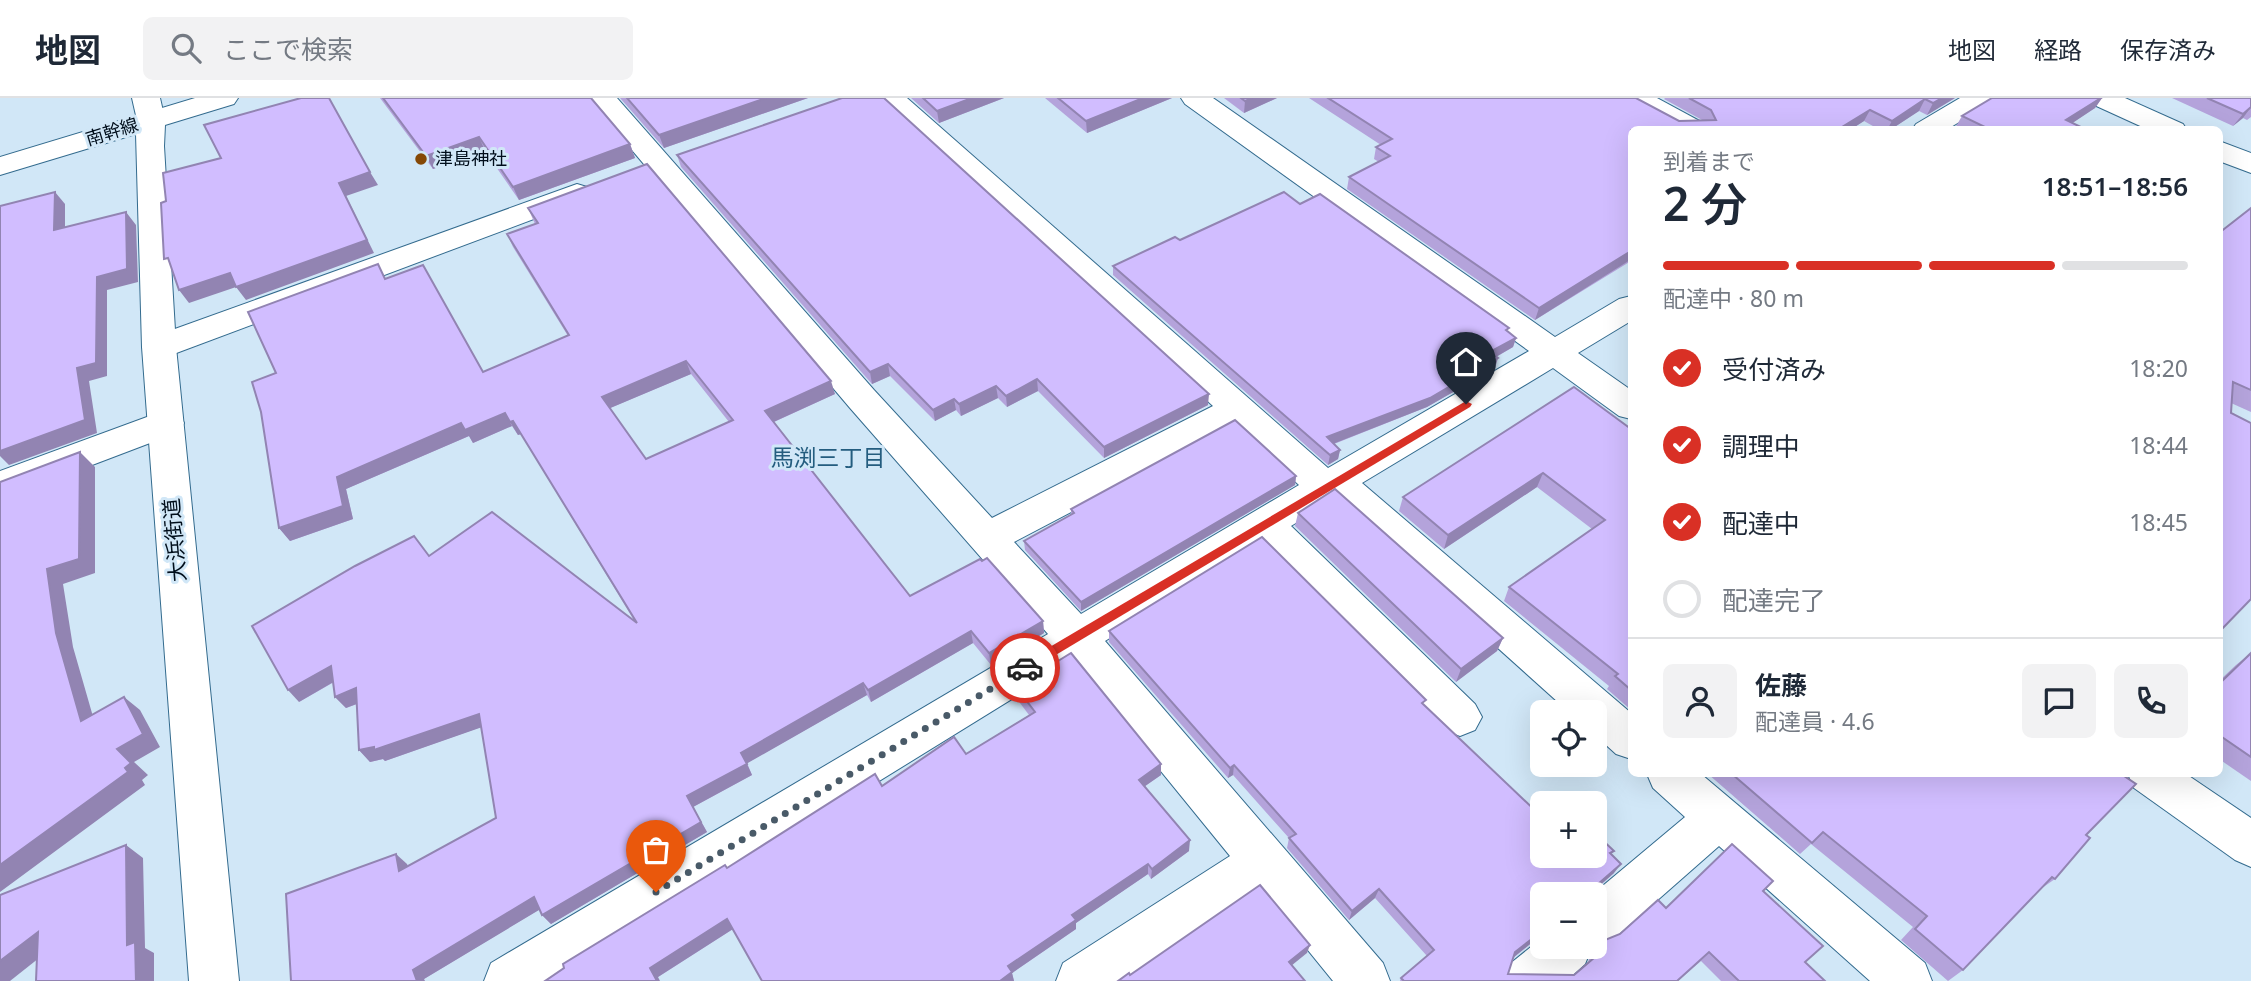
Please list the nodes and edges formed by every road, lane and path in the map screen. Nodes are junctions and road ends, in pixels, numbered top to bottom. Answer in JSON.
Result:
{"nodes":[{"id":1,"x":224,"y":98,"type":"edge"},
{"id":2,"x":601,"y":98,"type":"edge"},
{"id":3,"x":891,"y":98,"type":"edge"},
{"id":4,"x":1195,"y":98,"type":"edge"},
{"id":5,"x":1637,"y":98,"type":"edge"},
{"id":6,"x":1979,"y":98,"type":"edge"},
{"id":7,"x":2102,"y":98,"type":"edge"},
{"id":8,"x":149,"y":109,"type":"edge"},
{"id":9,"x":1688,"y":126,"type":"edge"},
{"id":10,"x":1933,"y":126,"type":"edge"},
{"id":11,"x":2164,"y":126,"type":"edge"},
{"id":12,"x":2223,"y":152,"type":"edge"},
{"id":13,"x":2251,"y":164,"type":"edge"},
{"id":14,"x":0,"y":166,"type":"edge"},
{"id":15,"x":643,"y":168,"type":"junction"},
{"id":16,"x":1628,"y":309,"type":"edge"},
{"id":17,"x":159,"y":347,"type":"junction"},
{"id":18,"x":1554,"y":353,"type":"junction"},
{"id":19,"x":1628,"y":405,"type":"edge"},
{"id":20,"x":1239,"y":408,"type":"junction"},
{"id":21,"x":166,"y":424,"type":"junction"},
{"id":22,"x":1330,"y":484,"type":"junction"},
{"id":23,"x":0,"y":486,"type":"edge"},
{"id":24,"x":1264,"y":524,"type":"junction"},
{"id":25,"x":988,"y":538,"type":"junction"},
{"id":26,"x":1076,"y":637,"type":"junction"},
{"id":27,"x":1460,"y":717,"type":"dead end"},
{"id":28,"x":1628,"y":737,"type":"edge"},
{"id":29,"x":1673,"y":777,"type":"edge"},
{"id":30,"x":2154,"y":777,"type":"edge"},
{"id":31,"x":1719,"y":817,"type":"junction"},
{"id":32,"x":2251,"y":845,"type":"edge"},
{"id":33,"x":1264,"y":860,"type":"junction"},
{"id":34,"x":1607,"y":914,"type":"edge"},
{"id":35,"x":1554,"y":959,"type":"edge"},
{"id":36,"x":214,"y":981,"type":"edge"},
{"id":37,"x":509,"y":981,"type":"edge"},
{"id":38,"x":1080,"y":981,"type":"edge"},
{"id":39,"x":1365,"y":981,"type":"edge"},
{"id":40,"x":1529,"y":981,"type":"edge"},
{"id":41,"x":1907,"y":981,"type":"edge"}],
"edges":[{"from":1,"to":8,"type":"street","name":"南幹線"},
{"from":2,"to":15,"type":"street"},
{"from":3,"to":20,"type":"street"},
{"from":4,"to":18,"type":"street"},
{"from":5,"to":9,"type":"street"},
{"from":6,"to":10,"type":"street"},
{"from":7,"to":11,"type":"street"},
{"from":8,"to":14,"type":"street","name":"南幹線"},
{"from":8,"to":17,"type":"street","name":"大浜街道"},
{"from":12,"to":13,"type":"street"},
{"from":15,"to":17,"type":"street"},
{"from":15,"to":25,"type":"street"},
{"from":16,"to":18,"type":"street"},
{"from":17,"to":21,"type":"street","name":"大浜街道"},
{"from":18,"to":19,"type":"street"},
{"from":18,"to":22,"type":"street"},
{"from":20,"to":22,"type":"street"},
{"from":20,"to":25,"type":"street"},
{"from":21,"to":23,"type":"street"},
{"from":21,"to":36,"type":"street","name":"大浜街道"},
{"from":22,"to":24,"type":"street"},
{"from":22,"to":28,"type":"street"},
{"from":24,"to":26,"type":"street"},
{"from":24,"to":27,"type":"street"},
{"from":25,"to":26,"type":"street"},
{"from":26,"to":33,"type":"street"},
{"from":26,"to":37,"type":"street"},
{"from":29,"to":31,"type":"street"},
{"from":30,"to":32,"type":"street"},
{"from":31,"to":34,"type":"street"},
{"from":31,"to":41,"type":"street"},
{"from":33,"to":38,"type":"street"},
{"from":33,"to":39,"type":"street"},
{"from":35,"to":40,"type":"street"}]}
